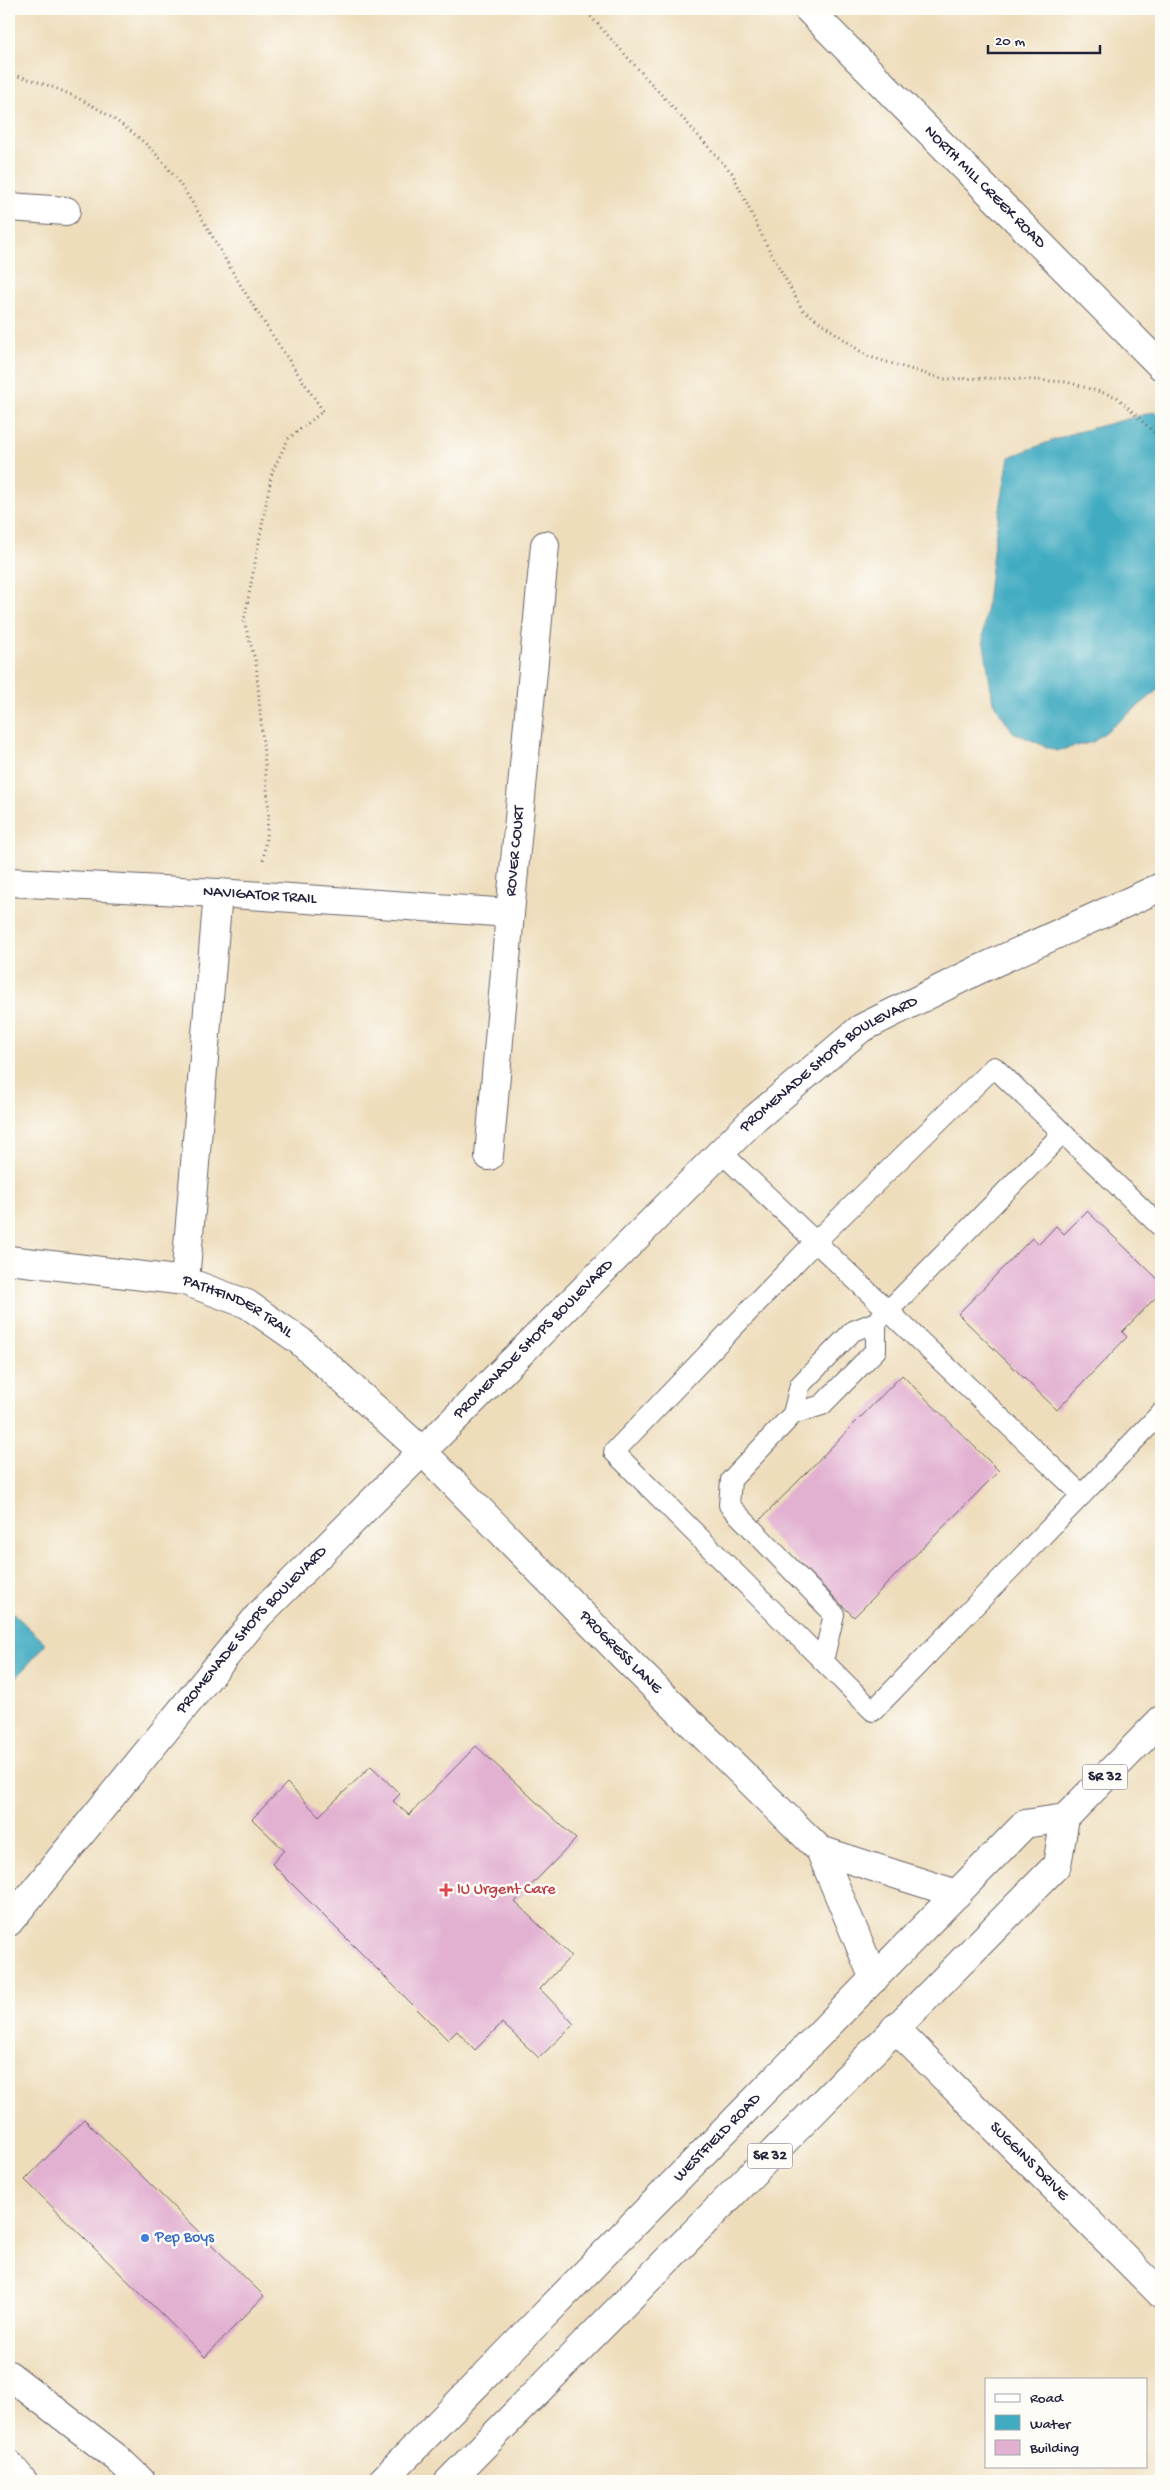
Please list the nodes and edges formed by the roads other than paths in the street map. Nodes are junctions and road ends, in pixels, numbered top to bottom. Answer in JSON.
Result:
{"nodes":[{"id":1,"x":808,"y":9,"type":"edge"},
{"id":2,"x":9,"y":207,"type":"edge"},
{"id":3,"x":66,"y":211,"type":"dead end"},
{"id":4,"x":1161,"y":366,"type":"edge"},
{"id":5,"x":545,"y":546,"type":"dead end"},
{"id":6,"x":9,"y":882,"type":"edge"},
{"id":7,"x":1161,"y":887,"type":"edge"},
{"id":8,"x":218,"y":893,"type":"junction"},
{"id":9,"x":510,"y":913,"type":"junction"},
{"id":10,"x":1063,"y":1133,"type":"junction"},
{"id":11,"x":722,"y":1152,"type":"junction"},
{"id":12,"x":489,"y":1156,"type":"dead end"},
{"id":13,"x":1161,"y":1226,"type":"edge"},
{"id":14,"x":815,"y":1242,"type":"junction"},
{"id":15,"x":9,"y":1260,"type":"edge"},
{"id":16,"x":185,"y":1281,"type":"junction"},
{"id":17,"x":883,"y":1316,"type":"junction"},
{"id":18,"x":1161,"y":1413,"type":"edge"},
{"id":19,"x":793,"y":1414,"type":"junction"},
{"id":20,"x":423,"y":1452,"type":"junction"},
{"id":21,"x":1082,"y":1495,"type":"junction"},
{"id":22,"x":823,"y":1661,"type":"junction"},
{"id":23,"x":1161,"y":1720,"type":"edge"},
{"id":24,"x":1064,"y":1818,"type":"junction"},
{"id":25,"x":820,"y":1850,"type":"junction"},
{"id":26,"x":957,"y":1894,"type":"junction"},
{"id":27,"x":9,"y":1922,"type":"edge"},
{"id":28,"x":874,"y":1979,"type":"junction"},
{"id":29,"x":895,"y":2028,"type":"junction"},
{"id":30,"x":1161,"y":2294,"type":"edge"},
{"id":31,"x":9,"y":2374,"type":"edge"},
{"id":32,"x":9,"y":2464,"type":"edge"},
{"id":33,"x":23,"y":2481,"type":"edge"},
{"id":34,"x":141,"y":2481,"type":"edge"},
{"id":35,"x":382,"y":2481,"type":"edge"},
{"id":36,"x":449,"y":2481,"type":"edge"}],
"edges":[{"from":1,"to":4,"type":"street","name":"NORTH MILL CREEK ROAD"},
{"from":2,"to":3,"type":"street"},
{"from":5,"to":9,"type":"street","name":"ROVER COURT"},
{"from":6,"to":8,"type":"street","name":"NAVIGATOR TRAIL"},
{"from":7,"to":11,"type":"street","name":"PROMENADE SHOPS BOULEVARD"},
{"from":8,"to":9,"type":"street","name":"NAVIGATOR TRAIL"},
{"from":8,"to":16,"type":"street"},
{"from":9,"to":12,"type":"street","name":"ROVER COURT"},
{"from":10,"to":13,"type":"lane"},
{"from":10,"to":14,"type":"lane"},
{"from":10,"to":17,"type":"lane"},
{"from":11,"to":14,"type":"lane"},
{"from":11,"to":20,"type":"street","name":"PROMENADE SHOPS BOULEVARD"},
{"from":14,"to":17,"type":"lane"},
{"from":14,"to":22,"type":"lane"},
{"from":15,"to":16,"type":"street","name":"PATHFINDER TRAIL"},
{"from":16,"to":20,"type":"street","name":"PATHFINDER TRAIL"},
{"from":17,"to":19,"type":"lane"},
{"from":17,"to":19,"type":"lane"},
{"from":17,"to":21,"type":"lane"},
{"from":18,"to":21,"type":"lane"},
{"from":19,"to":22,"type":"lane"},
{"from":20,"to":25,"type":"street","name":"PROGRESS LANE"},
{"from":20,"to":27,"type":"street","name":"PROMENADE SHOPS BOULEVARD"},
{"from":21,"to":22,"type":"lane"},
{"from":23,"to":24,"type":"street","number":"SR 32"},
{"from":24,"to":26,"type":"street","name":"WESTFIELD ROAD"},
{"from":24,"to":29,"type":"street","number":"SR 32"},
{"from":25,"to":26,"type":"street"},
{"from":25,"to":28,"type":"street"},
{"from":26,"to":28,"type":"street","name":"WESTFIELD ROAD"},
{"from":28,"to":35,"type":"street","name":"WESTFIELD ROAD"},
{"from":29,"to":30,"type":"street","name":"SUGGINS DRIVE"},
{"from":29,"to":36,"type":"street","number":"SR 32"},
{"from":31,"to":34,"type":"street"},
{"from":32,"to":33,"type":"street"}]}
